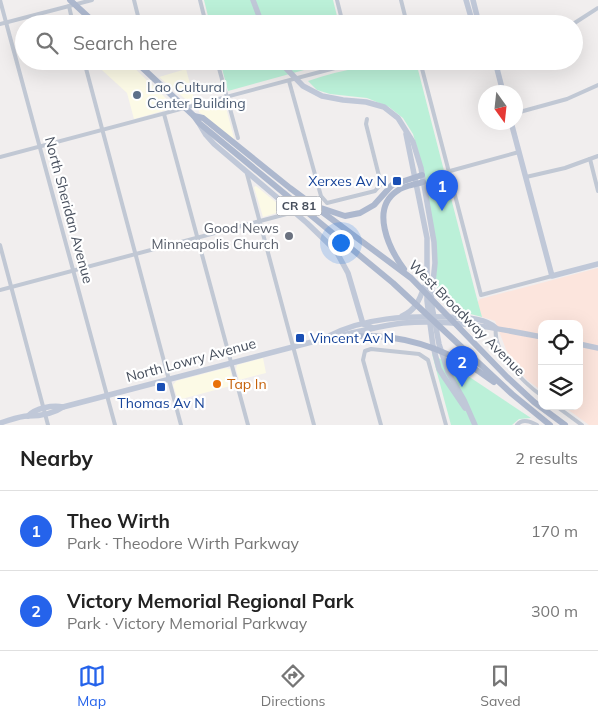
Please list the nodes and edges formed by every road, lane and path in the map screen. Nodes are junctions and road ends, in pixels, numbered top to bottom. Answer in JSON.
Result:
{"nodes":[{"id":1,"x":0,"y":0,"type":"edge"},
{"id":2,"x":92,"y":0,"type":"edge"},
{"id":3,"x":134,"y":0,"type":"edge"},
{"id":4,"x":200,"y":0,"type":"edge"},
{"id":5,"x":253,"y":0,"type":"edge"},
{"id":6,"x":337,"y":0,"type":"edge"},
{"id":7,"x":401,"y":0,"type":"edge"},
{"id":8,"x":466,"y":0,"type":"edge"},
{"id":9,"x":473,"y":0,"type":"edge"},
{"id":10,"x":71,"y":4,"type":"edge"},
{"id":11,"x":598,"y":8,"type":"edge"},
{"id":12,"x":34,"y":15,"type":"edge"},
{"id":13,"x":85,"y":15,"type":"edge"},
{"id":14,"x":138,"y":15,"type":"edge"},
{"id":15,"x":204,"y":15,"type":"edge"},
{"id":16,"x":259,"y":15,"type":"edge"},
{"id":17,"x":341,"y":15,"type":"edge"},
{"id":18,"x":405,"y":15,"type":"edge"},
{"id":19,"x":470,"y":15,"type":"edge"},
{"id":20,"x":477,"y":15,"type":"edge"},
{"id":21,"x":583,"y":18,"type":"edge"},
{"id":22,"x":15,"y":21,"type":"edge"},
{"id":23,"x":7,"y":23,"type":"junction"},
{"id":24,"x":0,"y":24,"type":"edge"},
{"id":25,"x":15,"y":53,"type":"edge"},
{"id":26,"x":20,"y":70,"type":"edge"},
{"id":27,"x":86,"y":70,"type":"edge"},
{"id":28,"x":145,"y":70,"type":"edge"},
{"id":29,"x":220,"y":70,"type":"edge"},
{"id":30,"x":287,"y":70,"type":"edge"},
{"id":31,"x":326,"y":70,"type":"edge"},
{"id":32,"x":422,"y":70,"type":"edge"},
{"id":33,"x":497,"y":70,"type":"edge"},
{"id":34,"x":295,"y":79,"type":"junction"},
{"id":35,"x":289,"y":81,"type":"junction"},
{"id":36,"x":501,"y":85,"type":"edge"},
{"id":37,"x":598,"y":85,"type":"edge"},
{"id":38,"x":227,"y":97,"type":"junction"},
{"id":39,"x":185,"y":108,"type":"junction"},
{"id":40,"x":523,"y":111,"type":"edge"},
{"id":41,"x":164,"y":114,"type":"junction"},
{"id":42,"x":194,"y":116,"type":"junction"},
{"id":43,"x":367,"y":119,"type":"dead end"},
{"id":44,"x":199,"y":123,"type":"junction"},
{"id":45,"x":102,"y":130,"type":"junction"},
{"id":46,"x":513,"y":130,"type":"edge"},
{"id":47,"x":238,"y":138,"type":"dead end"},
{"id":48,"x":40,"y":147,"type":"junction"},
{"id":49,"x":519,"y":152,"type":"junction"},
{"id":50,"x":598,"y":156,"type":"edge"},
{"id":51,"x":0,"y":157,"type":"edge"},
{"id":52,"x":590,"y":159,"type":"junction"},
{"id":53,"x":450,"y":171,"type":"junction"},
{"id":54,"x":247,"y":172,"type":"junction"},
{"id":55,"x":526,"y":177,"type":"junction"},
{"id":56,"x":419,"y":180,"type":"junction"},
{"id":57,"x":598,"y":191,"type":"edge"},
{"id":58,"x":311,"y":204,"type":"junction"},
{"id":59,"x":294,"y":212,"type":"junction"},
{"id":60,"x":260,"y":221,"type":"junction"},
{"id":61,"x":198,"y":238,"type":"junction"},
{"id":62,"x":0,"y":246,"type":"edge"},
{"id":63,"x":136,"y":254,"type":"junction"},
{"id":64,"x":598,"y":264,"type":"edge"},
{"id":65,"x":427,"y":270,"type":"junction"},
{"id":66,"x":74,"y":271,"type":"junction"},
{"id":67,"x":552,"y":276,"type":"junction"},
{"id":68,"x":413,"y":280,"type":"junction"},
{"id":69,"x":11,"y":287,"type":"junction"},
{"id":70,"x":0,"y":290,"type":"edge"},
{"id":71,"x":400,"y":317,"type":"junction"},
{"id":72,"x":432,"y":320,"type":"junction"},
{"id":73,"x":363,"y":324,"type":"junction"},
{"id":74,"x":373,"y":328,"type":"junction"},
{"id":75,"x":496,"y":328,"type":"junction"},
{"id":76,"x":538,"y":336,"type":"edge"},
{"id":77,"x":326,"y":338,"type":"junction"},
{"id":78,"x":583,"y":345,"type":"edge"},
{"id":79,"x":293,"y":346,"type":"junction"},
{"id":80,"x":598,"y":348,"type":"edge"},
{"id":81,"x":230,"y":362,"type":"junction"},
{"id":82,"x":169,"y":379,"type":"junction"},
{"id":83,"x":538,"y":393,"type":"edge"},
{"id":84,"x":107,"y":396,"type":"junction"},
{"id":85,"x":525,"y":405,"type":"junction"},
{"id":86,"x":561,"y":410,"type":"edge"},
{"id":87,"x":44,"y":411,"type":"junction"},
{"id":88,"x":0,"y":423,"type":"edge"},
{"id":89,"x":48,"y":425,"type":"edge"},
{"id":90,"x":115,"y":425,"type":"edge"},
{"id":91,"x":181,"y":425,"type":"edge"},
{"id":92,"x":248,"y":425,"type":"edge"},
{"id":93,"x":314,"y":425,"type":"edge"},
{"id":94,"x":381,"y":425,"type":"edge"},
{"id":95,"x":446,"y":425,"type":"edge"},
{"id":96,"x":475,"y":425,"type":"edge"},
{"id":97,"x":517,"y":425,"type":"edge"},
{"id":98,"x":537,"y":425,"type":"edge"},
{"id":99,"x":550,"y":425,"type":"edge"},
{"id":100,"x":565,"y":425,"type":"edge"},
{"id":101,"x":582,"y":425,"type":"edge"}],
"edges":[{"from":1,"to":23,"type":"street","name":"North Sheridan Avenue"},
{"from":2,"to":10,"type":"street"},
{"from":3,"to":14,"type":"street"},
{"from":4,"to":15,"type":"street"},
{"from":5,"to":16,"type":"street"},
{"from":6,"to":17,"type":"street"},
{"from":7,"to":18,"type":"street"},
{"from":8,"to":19,"type":"street"},
{"from":9,"to":20,"type":"street"},
{"from":10,"to":12,"type":"street"},
{"from":10,"to":13,"type":"main road"},
{"from":11,"to":21,"type":"street"},
{"from":22,"to":23,"type":"street"},
{"from":23,"to":24,"type":"street"},
{"from":23,"to":25,"type":"street","name":"North Sheridan Avenue"},
{"from":26,"to":48,"type":"street","name":"North Sheridan Avenue"},
{"from":27,"to":45,"type":"street"},
{"from":28,"to":39,"type":"main road","name":"West Broadway Avenue","number":"CR 81"},
{"from":29,"to":38,"type":"street"},
{"from":30,"to":34,"type":"street"},
{"from":31,"to":34,"type":"street"},
{"from":32,"to":53,"type":"street"},
{"from":33,"to":36,"type":"street"},
{"from":34,"to":35,"type":"street"},
{"from":34,"to":56,"type":"street"},
{"from":35,"to":38,"type":"street"},
{"from":35,"to":43,"type":"street"},
{"from":37,"to":40,"type":"street"},
{"from":38,"to":39,"type":"street"},
{"from":38,"to":47,"type":"street"},
{"from":39,"to":41,"type":"street"},
{"from":39,"to":42,"type":"main road","name":"West Broadway Avenue","number":"CR 81"},
{"from":41,"to":45,"type":"street"},
{"from":41,"to":61,"type":"street"},
{"from":42,"to":44,"type":"main road","name":"West Broadway Avenue","number":"CR 81"},
{"from":42,"to":58,"type":"main road","name":"West Broadway Avenue","number":"CR 81"},
{"from":44,"to":54,"type":"street","name":"West Broadway Avenue"},
{"from":44,"to":85,"type":"main road","name":"West Broadway Avenue","number":"CR 81"},
{"from":45,"to":48,"type":"street"},
{"from":45,"to":63,"type":"street"},
{"from":46,"to":49,"type":"street"},
{"from":48,"to":51,"type":"street"},
{"from":48,"to":66,"type":"street","name":"North Sheridan Avenue"},
{"from":49,"to":53,"type":"street"},
{"from":49,"to":55,"type":"street"},
{"from":50,"to":52,"type":"street"},
{"from":52,"to":55,"type":"street"},
{"from":52,"to":57,"type":"street"},
{"from":53,"to":67,"type":"street"},
{"from":54,"to":59,"type":"street","name":"West Broadway Avenue"},
{"from":54,"to":60,"type":"street"},
{"from":55,"to":67,"type":"street"},
{"from":56,"to":58,"type":"main road"},
{"from":56,"to":65,"type":"street"},
{"from":56,"to":68,"type":"main road"},
{"from":56,"to":72,"type":"street"},
{"from":58,"to":68,"type":"main road","name":"West Broadway Avenue","number":"CR 81"},
{"from":59,"to":60,"type":"street"},
{"from":59,"to":73,"type":"street","name":"West Broadway Avenue"},
{"from":60,"to":61,"type":"street"},
{"from":60,"to":79,"type":"street"},
{"from":61,"to":63,"type":"street"},
{"from":61,"to":81,"type":"street"},
{"from":62,"to":69,"type":"street"},
{"from":63,"to":66,"type":"street"},
{"from":63,"to":82,"type":"street"},
{"from":64,"to":67,"type":"street"},
{"from":65,"to":71,"type":"street"},
{"from":65,"to":72,"type":"street"},
{"from":66,"to":69,"type":"street"},
{"from":66,"to":84,"type":"street","name":"North Sheridan Avenue"},
{"from":68,"to":100,"type":"main road","name":"West Broadway Avenue","number":"CR 81"},
{"from":69,"to":70,"type":"street"},
{"from":69,"to":87,"type":"street"},
{"from":71,"to":72,"type":"street","name":"North Lowry Avenue"},
{"from":71,"to":73,"type":"street","name":"North Lowry Avenue"},
{"from":72,"to":74,"type":"street","name":"North Lowry Avenue"},
{"from":72,"to":75,"type":"street"},
{"from":72,"to":96,"type":"street"},
{"from":73,"to":74,"type":"street"},
{"from":73,"to":77,"type":"street","name":"North Lowry Avenue"},
{"from":74,"to":77,"type":"street","name":"North Lowry Avenue"},
{"from":75,"to":76,"type":"street"},
{"from":75,"to":83,"type":"street","name":"West Broadway Avenue"},
{"from":77,"to":79,"type":"street","name":"North Lowry Avenue"},
{"from":77,"to":85,"type":"main road"},
{"from":78,"to":80,"type":"street"},
{"from":79,"to":81,"type":"street","name":"North Lowry Avenue"},
{"from":79,"to":93,"type":"street"},
{"from":81,"to":82,"type":"street","name":"North Lowry Avenue"},
{"from":81,"to":92,"type":"street"},
{"from":82,"to":84,"type":"street","name":"North Lowry Avenue"},
{"from":82,"to":91,"type":"street"},
{"from":84,"to":87,"type":"street","name":"North Lowry Avenue"},
{"from":84,"to":90,"type":"street","name":"North Sheridan Avenue"},
{"from":85,"to":99,"type":"main road","name":"West Broadway Avenue","number":"CR 81"},
{"from":86,"to":101,"type":"street"},
{"from":87,"to":88,"type":"street","name":"North Lowry Avenue"},
{"from":87,"to":89,"type":"street"},
{"from":94,"to":95,"type":"street"},
{"from":97,"to":98,"type":"street"}]}
